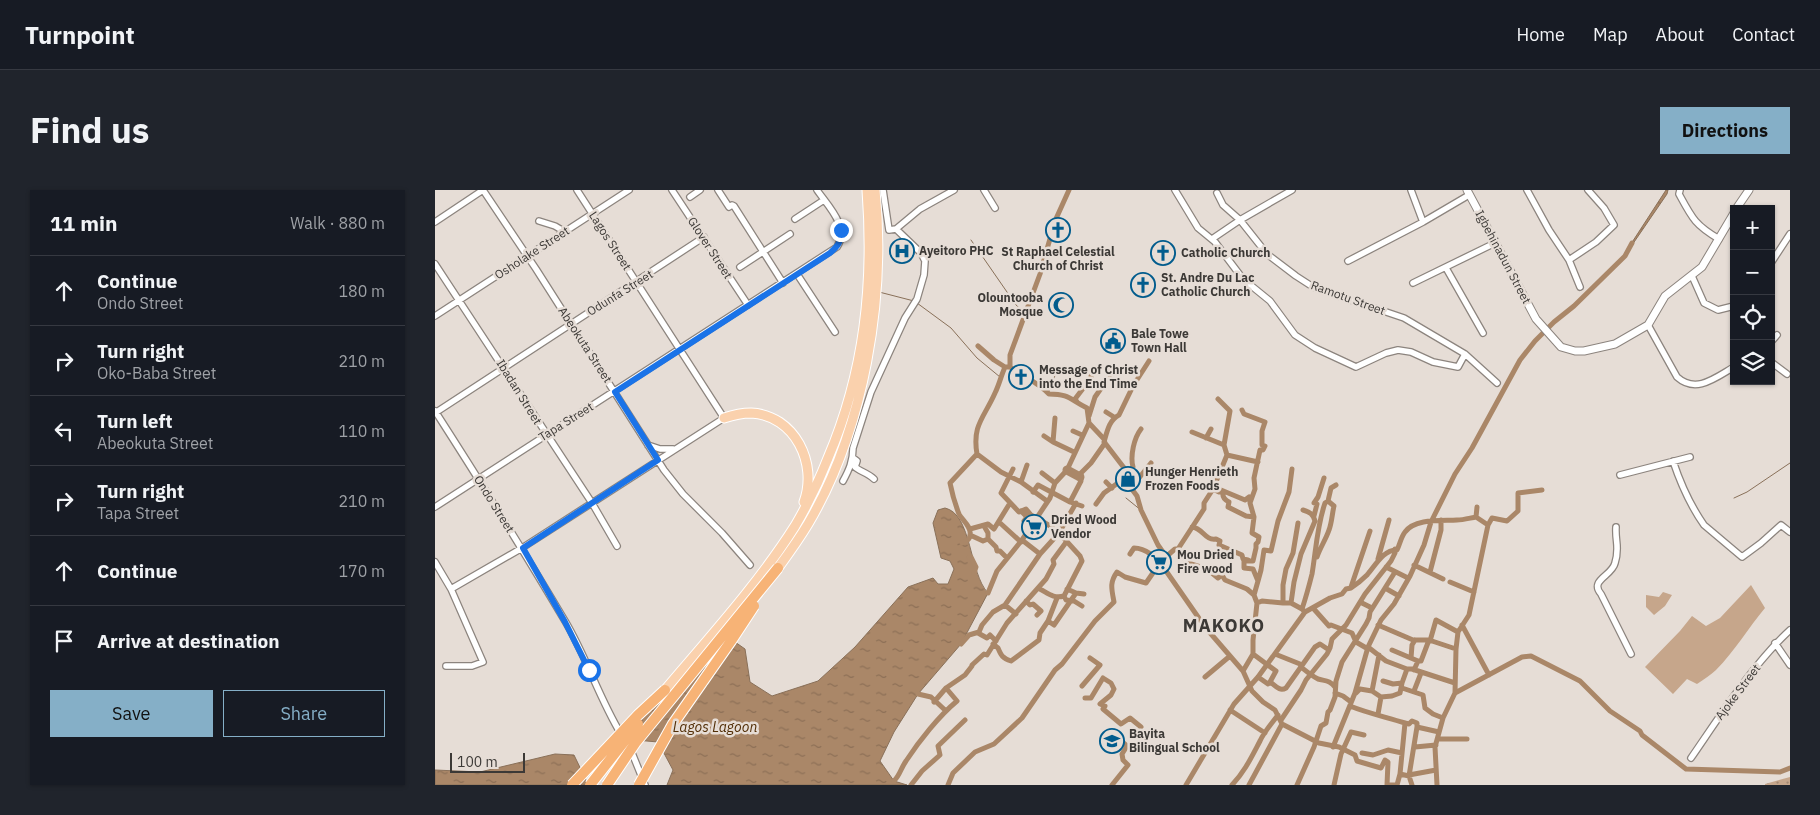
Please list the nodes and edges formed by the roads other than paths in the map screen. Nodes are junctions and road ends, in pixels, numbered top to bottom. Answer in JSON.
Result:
{"nodes":[{"id":1,"x":483,"y":190,"type":"edge"},
{"id":2,"x":577,"y":190,"type":"edge"},
{"id":3,"x":629,"y":190,"type":"edge"},
{"id":4,"x":672,"y":190,"type":"edge"},
{"id":5,"x":700,"y":190,"type":"edge"},
{"id":6,"x":718,"y":190,"type":"edge"},
{"id":7,"x":817,"y":190,"type":"edge"},
{"id":8,"x":867,"y":190,"type":"edge"},
{"id":9,"x":875,"y":190,"type":"edge"},
{"id":10,"x":883,"y":190,"type":"edge"},
{"id":11,"x":954,"y":190,"type":"edge"},
{"id":12,"x":984,"y":190,"type":"edge"},
{"id":13,"x":1175,"y":190,"type":"edge"},
{"id":14,"x":1293,"y":190,"type":"edge"},
{"id":15,"x":1411,"y":190,"type":"edge"},
{"id":16,"x":1527,"y":190,"type":"edge"},
{"id":17,"x":1588,"y":190,"type":"edge"},
{"id":18,"x":1679,"y":190,"type":"edge"},
{"id":19,"x":1749,"y":190,"type":"edge"},
{"id":20,"x":1468,"y":192,"type":"edge"},
{"id":21,"x":1217,"y":193,"type":"dead end"},
{"id":22,"x":690,"y":197,"type":"dead end"},
{"id":23,"x":824,"y":200,"type":"junction"},
{"id":24,"x":1739,"y":205,"type":"edge"},
{"id":25,"x":995,"y":208,"type":"dead end"},
{"id":26,"x":593,"y":213,"type":"junction"},
{"id":27,"x":795,"y":219,"type":"dead end"},
{"id":28,"x":1240,"y":220,"type":"junction"},
{"id":29,"x":1730,"y":220,"type":"edge"},
{"id":30,"x":539,"y":221,"type":"dead end"},
{"id":31,"x":435,"y":222,"type":"edge"},
{"id":32,"x":1423,"y":222,"type":"junction"},
{"id":33,"x":896,"y":229,"type":"junction"},
{"id":34,"x":565,"y":232,"type":"junction"},
{"id":35,"x":790,"y":234,"type":"dead end"},
{"id":36,"x":1790,"y":234,"type":"edge"},
{"id":37,"x":704,"y":237,"type":"junction"},
{"id":38,"x":1212,"y":239,"type":"junction"},
{"id":39,"x":1719,"y":239,"type":"junction"},
{"id":40,"x":1495,"y":243,"type":"junction"},
{"id":41,"x":763,"y":252,"type":"junction"},
{"id":42,"x":527,"y":257,"type":"junction"},
{"id":43,"x":1775,"y":258,"type":"edge"},
{"id":44,"x":1569,"y":260,"type":"junction"},
{"id":45,"x":1348,"y":261,"type":"dead end"},
{"id":46,"x":435,"y":264,"type":"edge"},
{"id":47,"x":740,"y":267,"type":"dead end"},
{"id":48,"x":874,"y":268,"type":"junction"},
{"id":49,"x":1446,"y":268,"type":"junction"},
{"id":50,"x":797,"y":274,"type":"junction"},
{"id":51,"x":1692,"y":276,"type":"junction"},
{"id":52,"x":637,"y":282,"type":"junction"},
{"id":53,"x":783,"y":283,"type":"junction"},
{"id":54,"x":1413,"y":283,"type":"dead end"},
{"id":55,"x":1579,"y":287,"type":"dead end"},
{"id":56,"x":459,"y":300,"type":"junction"},
{"id":57,"x":748,"y":305,"type":"junction"},
{"id":58,"x":1730,"y":307,"type":"edge"},
{"id":59,"x":871,"y":314,"type":"junction"},
{"id":60,"x":435,"y":316,"type":"edge"},
{"id":61,"x":571,"y":324,"type":"junction"},
{"id":62,"x":1648,"y":325,"type":"junction"},
{"id":63,"x":835,"y":332,"type":"dead end"},
{"id":64,"x":1483,"y":333,"type":"dead end"},
{"id":65,"x":1777,"y":335,"type":"dead end"},
{"id":66,"x":1773,"y":340,"type":"edge"},
{"id":67,"x":680,"y":349,"type":"junction"},
{"id":68,"x":1465,"y":354,"type":"junction"},
{"id":69,"x":1775,"y":365,"type":"edge"},
{"id":70,"x":504,"y":368,"type":"junction"},
{"id":71,"x":1730,"y":369,"type":"edge"},
{"id":72,"x":1787,"y":374,"type":"dead end"},
{"id":73,"x":1497,"y":383,"type":"dead end"},
{"id":74,"x":615,"y":392,"type":"junction"},
{"id":75,"x":435,"y":412,"type":"edge"},
{"id":76,"x":724,"y":418,"type":"junction"},
{"id":77,"x":546,"y":435,"type":"junction"},
{"id":78,"x":648,"y":445,"type":"junction"},
{"id":79,"x":674,"y":449,"type":"junction"},
{"id":80,"x":1690,"y":457,"type":"dead end"},
{"id":81,"x":853,"y":458,"type":"junction"},
{"id":82,"x":658,"y":460,"type":"junction"},
{"id":83,"x":1673,"y":461,"type":"junction"},
{"id":84,"x":1620,"y":475,"type":"dead end"},
{"id":85,"x":479,"y":479,"type":"junction"},
{"id":86,"x":874,"y":479,"type":"dead end"},
{"id":87,"x":843,"y":481,"type":"dead end"},
{"id":88,"x":591,"y":503,"type":"junction"},
{"id":89,"x":435,"y":508,"type":"edge"},
{"id":90,"x":794,"y":527,"type":"junction"},
{"id":91,"x":1616,"y":528,"type":"dead end"},
{"id":92,"x":1790,"y":532,"type":"edge"},
{"id":93,"x":617,"y":546,"type":"dead end"},
{"id":94,"x":523,"y":548,"type":"junction"},
{"id":95,"x":435,"y":562,"type":"edge"},
{"id":96,"x":750,"y":565,"type":"dead end"},
{"id":97,"x":778,"y":568,"type":"junction"},
{"id":98,"x":451,"y":589,"type":"junction"},
{"id":99,"x":1790,"y":630,"type":"edge"},
{"id":100,"x":1775,"y":643,"type":"junction"},
{"id":101,"x":1631,"y":654,"type":"dead end"},
{"id":102,"x":1790,"y":665,"type":"edge"},
{"id":103,"x":447,"y":666,"type":"dead end"},
{"id":104,"x":665,"y":690,"type":"junction"},
{"id":105,"x":1691,"y":758,"type":"dead end"},
{"id":106,"x":572,"y":785,"type":"edge"},
{"id":107,"x":590,"y":785,"type":"edge"},
{"id":108,"x":607,"y":785,"type":"edge"},
{"id":109,"x":639,"y":785,"type":"edge"},
{"id":110,"x":645,"y":785,"type":"edge"}],
"edges":[{"from":1,"to":31,"type":"street"},
{"from":1,"to":42,"type":"street","name":"Abeokuta Street"},
{"from":2,"to":26,"type":"street","name":"Lagos Street"},
{"from":3,"to":26,"type":"street","name":"Osholake Street"},
{"from":4,"to":37,"type":"street","name":"Glover Street"},
{"from":5,"to":22,"type":"street"},
{"from":6,"to":41,"type":"street"},
{"from":7,"to":23,"type":"street"},
{"from":8,"to":48,"type":"main road"},
{"from":9,"to":48,"type":"main road"},
{"from":10,"to":33,"type":"street"},
{"from":11,"to":33,"type":"street"},
{"from":12,"to":25,"type":"street"},
{"from":13,"to":38,"type":"street"},
{"from":14,"to":28,"type":"street"},
{"from":15,"to":32,"type":"street"},
{"from":16,"to":44,"type":"street"},
{"from":17,"to":44,"type":"street"},
{"from":18,"to":39,"type":"street"},
{"from":19,"to":24,"type":"street"},
{"from":20,"to":32,"type":"street"},
{"from":20,"to":40,"type":"street","name":"Igbehinadun Street"},
{"from":21,"to":28,"type":"street","name":"Ramotu Street"},
{"from":23,"to":27,"type":"street"},
{"from":23,"to":50,"type":"street","name":"Tapa Street"},
{"from":26,"to":34,"type":"street","name":"Osholake Street"},
{"from":26,"to":52,"type":"street","name":"Lagos Street"},
{"from":28,"to":38,"type":"street"},
{"from":28,"to":68,"type":"street","name":"Ramotu Street"},
{"from":29,"to":39,"type":"street"},
{"from":30,"to":34,"type":"street"},
{"from":32,"to":45,"type":"street"},
{"from":33,"to":81,"type":"street"},
{"from":34,"to":42,"type":"street","name":"Osholake Street"},
{"from":35,"to":41,"type":"street"},
{"from":36,"to":43,"type":"street"},
{"from":37,"to":52,"type":"street","name":"Odunfa Street"},
{"from":37,"to":57,"type":"street","name":"Glover Street"},
{"from":38,"to":68,"type":"street"},
{"from":39,"to":51,"type":"street"},
{"from":40,"to":49,"type":"street"},
{"from":40,"to":62,"type":"street","name":"Igbehinadun Street"},
{"from":41,"to":47,"type":"street"},
{"from":41,"to":53,"type":"street"},
{"from":42,"to":56,"type":"street","name":"Osholake Street"},
{"from":42,"to":61,"type":"street","name":"Abeokuta Street"},
{"from":44,"to":55,"type":"street"},
{"from":46,"to":56,"type":"street","name":"Ibadan Street"},
{"from":48,"to":59,"type":"main road"},
{"from":49,"to":54,"type":"street"},
{"from":49,"to":64,"type":"street"},
{"from":50,"to":53,"type":"street","name":"Tapa Street"},
{"from":50,"to":63,"type":"street"},
{"from":51,"to":58,"type":"street"},
{"from":51,"to":62,"type":"street"},
{"from":52,"to":61,"type":"street","name":"Odunfa Street"},
{"from":52,"to":67,"type":"street","name":"Lagos Street"},
{"from":53,"to":57,"type":"street","name":"Tapa Street"},
{"from":56,"to":60,"type":"street","name":"Osholake Street"},
{"from":56,"to":70,"type":"street","name":"Ibadan Street"},
{"from":57,"to":67,"type":"street","name":"Tapa Street"},
{"from":59,"to":90,"type":"main road"},
{"from":59,"to":97,"type":"main road"},
{"from":61,"to":70,"type":"street","name":"Odunfa Street"},
{"from":61,"to":74,"type":"street","name":"Abeokuta Street"},
{"from":62,"to":71,"type":"street"},
{"from":65,"to":66,"type":"street"},
{"from":67,"to":74,"type":"street","name":"Tapa Street"},
{"from":67,"to":76,"type":"street","name":"Lagos Street"},
{"from":68,"to":73,"type":"street","name":"Ramotu Street"},
{"from":69,"to":72,"type":"street"},
{"from":70,"to":75,"type":"street","name":"Odunfa Street"},
{"from":70,"to":77,"type":"street","name":"Ibadan Street"},
{"from":74,"to":77,"type":"street","name":"Tapa Street"},
{"from":74,"to":78,"type":"street","name":"Abeokuta Street"},
{"from":75,"to":85,"type":"street","name":"Ondo Street"},
{"from":76,"to":79,"type":"street"},
{"from":76,"to":90,"type":"main road"},
{"from":77,"to":85,"type":"street","name":"Tapa Street"},
{"from":77,"to":88,"type":"street","name":"Ibadan Street"},
{"from":78,"to":79,"type":"street"},
{"from":78,"to":82,"type":"street","name":"Abeokuta Street"},
{"from":79,"to":82,"type":"street"},
{"from":80,"to":83,"type":"street"},
{"from":81,"to":86,"type":"street"},
{"from":81,"to":87,"type":"street"},
{"from":82,"to":88,"type":"street"},
{"from":82,"to":96,"type":"street","name":"Abeokuta Street"},
{"from":83,"to":84,"type":"street"},
{"from":83,"to":92,"type":"street"},
{"from":85,"to":89,"type":"street","name":"Tapa Street"},
{"from":85,"to":94,"type":"street","name":"Ondo Street"},
{"from":88,"to":93,"type":"street","name":"Ibadan Street"},
{"from":88,"to":94,"type":"street"},
{"from":90,"to":104,"type":"main road"},
{"from":91,"to":101,"type":"street"},
{"from":94,"to":98,"type":"street"},
{"from":94,"to":110,"type":"street","name":"Ondo Street"},
{"from":95,"to":98,"type":"street"},
{"from":97,"to":108,"type":"highway","bridge":true},
{"from":97,"to":109,"type":"highway","bridge":true},
{"from":98,"to":103,"type":"street"},
{"from":99,"to":100,"type":"street","name":"Ajoke Street"},
{"from":100,"to":102,"type":"street"},
{"from":100,"to":105,"type":"street","name":"Ajoke Street"},
{"from":104,"to":106,"type":"highway","bridge":true},
{"from":104,"to":107,"type":"highway","bridge":true}]}
